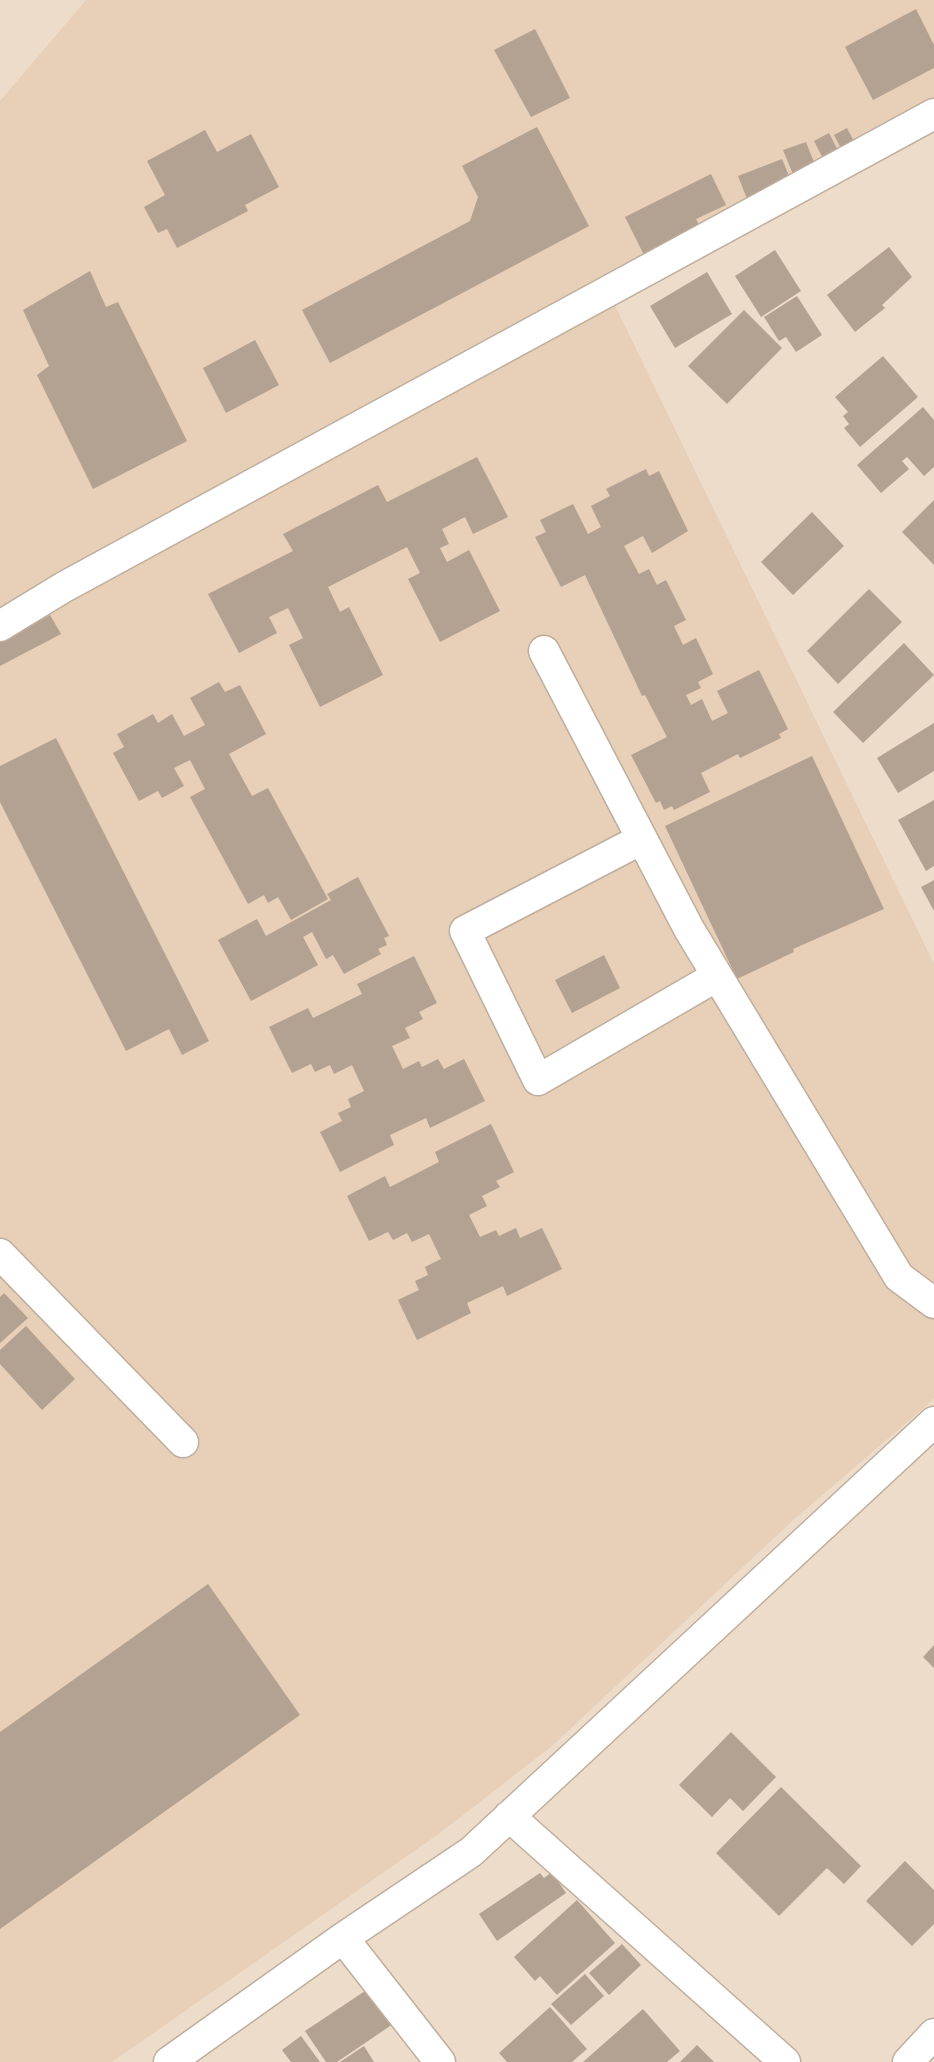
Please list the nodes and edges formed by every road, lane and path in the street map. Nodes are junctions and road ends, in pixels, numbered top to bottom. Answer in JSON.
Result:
{"nodes":[{"id":1,"x":934,"y":114,"type":"edge"},
{"id":2,"x":0,"y":626,"type":"edge"},
{"id":3,"x":544,"y":651,"type":"dead end"},
{"id":4,"x":642,"y":839,"type":"junction"},
{"id":5,"x":717,"y":976,"type":"junction"},
{"id":6,"x":0,"y":1254,"type":"edge"},
{"id":7,"x":934,"y":1303,"type":"edge"},
{"id":8,"x":934,"y":1422,"type":"edge"},
{"id":9,"x":183,"y":1442,"type":"dead end"},
{"id":10,"x":509,"y":1816,"type":"junction"},
{"id":11,"x":343,"y":1938,"type":"junction"},
{"id":12,"x":934,"y":2034,"type":"edge"},
{"id":13,"x":169,"y":2062,"type":"edge"},
{"id":14,"x":440,"y":2062,"type":"edge"},
{"id":15,"x":785,"y":2062,"type":"edge"},
{"id":16,"x":908,"y":2062,"type":"edge"}],
"edges":[{"from":1,"to":2,"type":"street"},
{"from":3,"to":4,"type":"street"},
{"from":4,"to":5,"type":"street"},
{"from":4,"to":5,"type":"street"},
{"from":5,"to":7,"type":"street"},
{"from":6,"to":9,"type":"street"},
{"from":8,"to":10,"type":"street"},
{"from":10,"to":11,"type":"street"},
{"from":10,"to":15,"type":"street"},
{"from":11,"to":13,"type":"street"},
{"from":11,"to":14,"type":"street"},
{"from":12,"to":16,"type":"street"}]}
